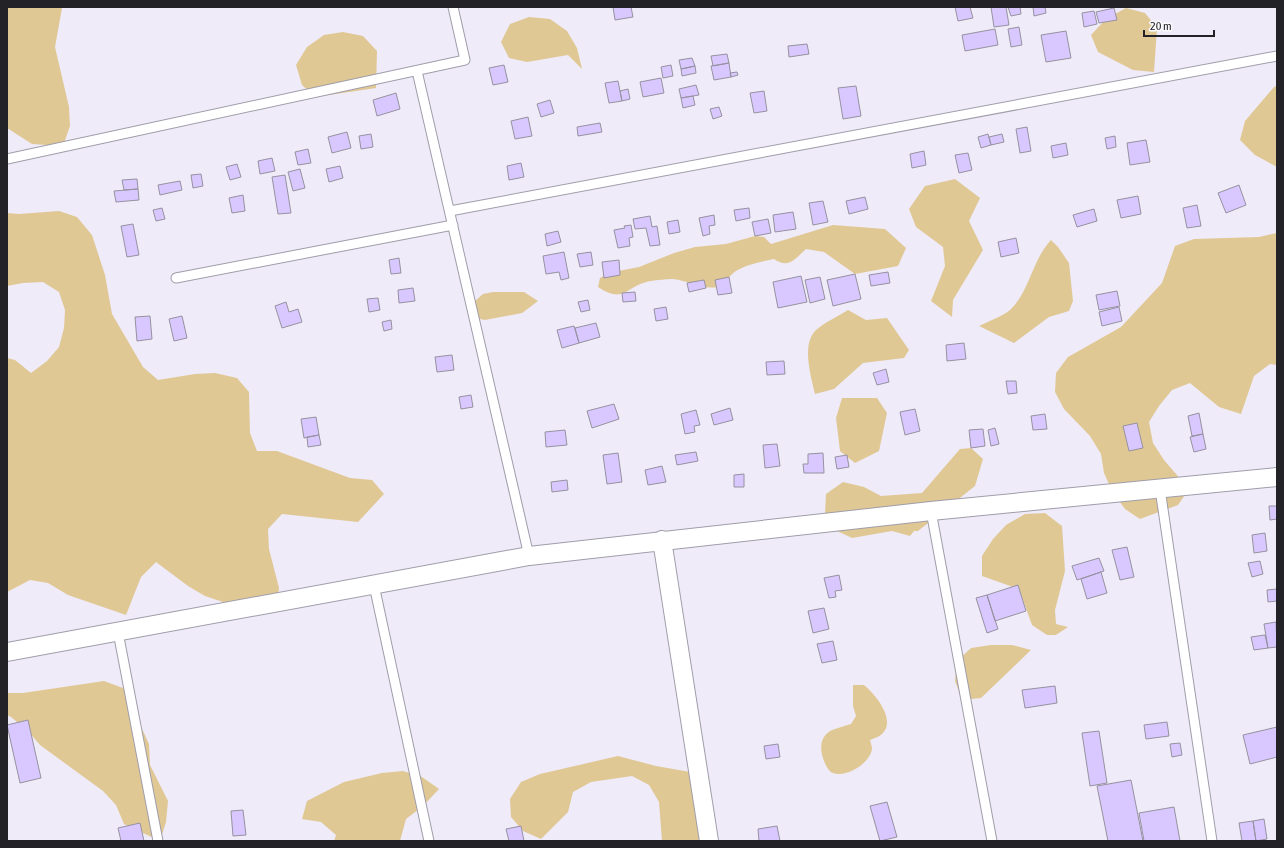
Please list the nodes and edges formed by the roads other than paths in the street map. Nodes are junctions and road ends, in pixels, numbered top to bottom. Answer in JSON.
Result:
{"nodes":[{"id":1,"x":453,"y":7,"type":"edge"},
{"id":2,"x":1277,"y":56,"type":"edge"},
{"id":3,"x":417,"y":71,"type":"junction"},
{"id":4,"x":7,"y":159,"type":"edge"},
{"id":5,"x":450,"y":211,"type":"junction"},
{"id":6,"x":453,"y":225,"type":"junction"},
{"id":7,"x":176,"y":278,"type":"dead end"},
{"id":8,"x":1277,"y":478,"type":"edge"},
{"id":9,"x":1160,"y":489,"type":"junction"},
{"id":10,"x":931,"y":511,"type":"junction"},
{"id":11,"x":662,"y":540,"type":"junction"},
{"id":12,"x":529,"y":556,"type":"junction"},
{"id":13,"x":374,"y":585,"type":"junction"},
{"id":14,"x":118,"y":632,"type":"junction"},
{"id":15,"x":7,"y":652,"type":"edge"},
{"id":16,"x":158,"y":841,"type":"edge"},
{"id":17,"x":429,"y":841,"type":"edge"},
{"id":18,"x":709,"y":841,"type":"edge"},
{"id":19,"x":992,"y":841,"type":"edge"},
{"id":20,"x":1212,"y":841,"type":"edge"}],
"edges":[{"from":1,"to":3,"type":"lane"},
{"from":2,"to":5,"type":"lane"},
{"from":3,"to":4,"type":"lane"},
{"from":3,"to":5,"type":"lane"},
{"from":5,"to":6,"type":"lane"},
{"from":6,"to":7,"type":"lane"},
{"from":6,"to":12,"type":"lane"},
{"from":8,"to":9,"type":"street"},
{"from":9,"to":10,"type":"street"},
{"from":9,"to":20,"type":"lane"},
{"from":10,"to":11,"type":"street"},
{"from":10,"to":19,"type":"lane"},
{"from":11,"to":12,"type":"street"},
{"from":11,"to":18,"type":"street"},
{"from":12,"to":13,"type":"street"},
{"from":13,"to":14,"type":"street"},
{"from":13,"to":17,"type":"lane"},
{"from":14,"to":15,"type":"street"},
{"from":14,"to":16,"type":"lane"}]}
